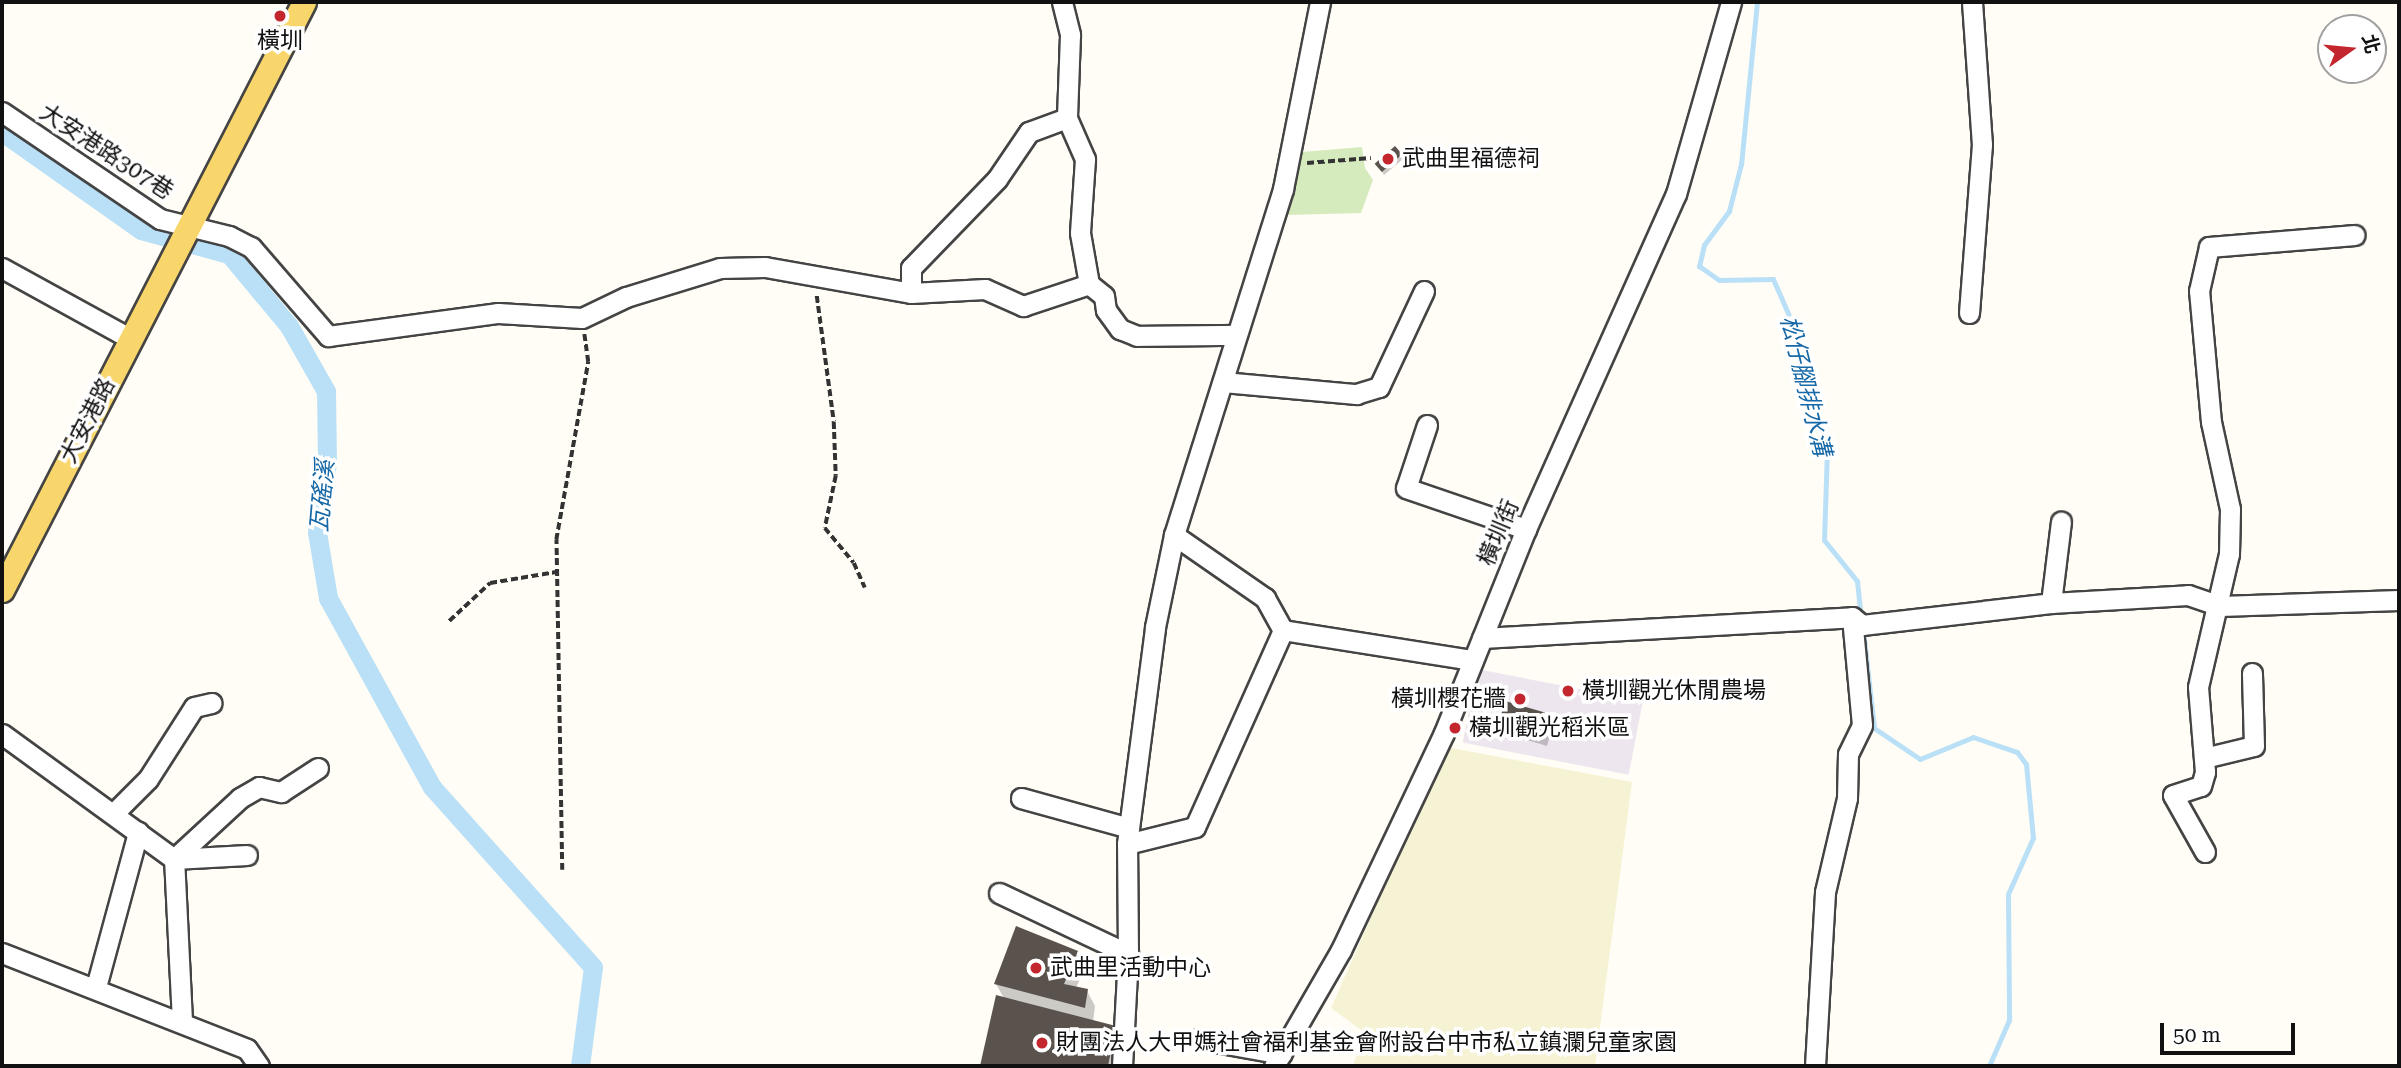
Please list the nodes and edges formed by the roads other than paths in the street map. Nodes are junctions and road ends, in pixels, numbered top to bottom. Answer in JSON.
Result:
{"nodes":[{"id":1,"x":304,"y":2,"type":"edge"},
{"id":2,"x":1062,"y":2,"type":"edge"},
{"id":3,"x":1320,"y":2,"type":"edge"},
{"id":4,"x":1731,"y":2,"type":"edge"},
{"id":5,"x":1972,"y":2,"type":"edge"},
{"id":6,"x":2,"y":112,"type":"edge"},
{"id":7,"x":1067,"y":118,"type":"junction"},
{"id":8,"x":187,"y":226,"type":"junction"},
{"id":9,"x":2355,"y":235,"type":"dead end"},
{"id":10,"x":2,"y":268,"type":"edge"},
{"id":11,"x":1089,"y":284,"type":"junction"},
{"id":12,"x":1424,"y":291,"type":"dead end"},
{"id":13,"x":911,"y":293,"type":"junction"},
{"id":14,"x":1969,"y":313,"type":"dead end"},
{"id":15,"x":1236,"y":335,"type":"junction"},
{"id":16,"x":131,"y":339,"type":"junction"},
{"id":17,"x":1223,"y":382,"type":"junction"},
{"id":18,"x":1427,"y":425,"type":"dead end"},
{"id":19,"x":2061,"y":522,"type":"dead end"},
{"id":20,"x":1526,"y":529,"type":"junction"},
{"id":21,"x":1174,"y":535,"type":"junction"},
{"id":22,"x":2,"y":590,"type":"edge"},
{"id":23,"x":2399,"y":600,"type":"edge"},
{"id":24,"x":2051,"y":603,"type":"junction"},
{"id":25,"x":2220,"y":606,"type":"junction"},
{"id":26,"x":1863,"y":622,"type":"junction"},
{"id":27,"x":1283,"y":630,"type":"junction"},
{"id":28,"x":1482,"y":638,"type":"junction"},
{"id":29,"x":1473,"y":660,"type":"junction"},
{"id":30,"x":2252,"y":673,"type":"dead end"},
{"id":31,"x":212,"y":703,"type":"dead end"},
{"id":32,"x":2,"y":734,"type":"edge"},
{"id":33,"x":2204,"y":758,"type":"junction"},
{"id":34,"x":318,"y":768,"type":"dead end"},
{"id":35,"x":1021,"y":798,"type":"dead end"},
{"id":36,"x":114,"y":813,"type":"junction"},
{"id":37,"x":138,"y":832,"type":"junction"},
{"id":38,"x":1128,"y":836,"type":"junction"},
{"id":39,"x":2205,"y":852,"type":"dead end"},
{"id":40,"x":247,"y":855,"type":"dead end"},
{"id":41,"x":174,"y":859,"type":"junction"},
{"id":42,"x":999,"y":893,"type":"dead end"},
{"id":43,"x":2,"y":953,"type":"edge"},
{"id":44,"x":1128,"y":954,"type":"junction"},
{"id":45,"x":96,"y":987,"type":"junction"},
{"id":46,"x":181,"y":1021,"type":"junction"},
{"id":47,"x":1198,"y":1039,"type":"dead end"},
{"id":48,"x":1278,"y":1060,"type":"edge"},
{"id":49,"x":259,"y":1066,"type":"edge"},
{"id":50,"x":1122,"y":1066,"type":"edge"},
{"id":51,"x":1815,"y":1066,"type":"edge"}],
"edges":[{"from":1,"to":8,"type":"main road"},
{"from":2,"to":7,"type":"street"},
{"from":3,"to":15,"type":"street"},
{"from":4,"to":20,"type":"street","name":"橫圳街"},
{"from":5,"to":14,"type":"street"},
{"from":6,"to":8,"type":"street","name":"大安港路307巷"},
{"from":7,"to":11,"type":"street"},
{"from":7,"to":13,"type":"street"},
{"from":8,"to":13,"type":"street","name":"大安港路307巷"},
{"from":8,"to":16,"type":"main road","name":"大安港路"},
{"from":9,"to":25,"type":"street"},
{"from":10,"to":16,"type":"street"},
{"from":11,"to":13,"type":"street"},
{"from":11,"to":15,"type":"street"},
{"from":12,"to":17,"type":"street"},
{"from":15,"to":17,"type":"street"},
{"from":16,"to":22,"type":"main road","name":"大安港路"},
{"from":17,"to":21,"type":"street"},
{"from":18,"to":20,"type":"street"},
{"from":19,"to":24,"type":"street"},
{"from":20,"to":28,"type":"street","name":"橫圳街"},
{"from":21,"to":27,"type":"street"},
{"from":21,"to":38,"type":"street"},
{"from":23,"to":25,"type":"street"},
{"from":24,"to":25,"type":"street"},
{"from":24,"to":26,"type":"street"},
{"from":25,"to":33,"type":"street"},
{"from":26,"to":28,"type":"street"},
{"from":26,"to":51,"type":"street"},
{"from":27,"to":29,"type":"street"},
{"from":27,"to":38,"type":"street"},
{"from":28,"to":29,"type":"street","name":"橫圳街"},
{"from":29,"to":48,"type":"street","name":"橫圳街"},
{"from":30,"to":33,"type":"street"},
{"from":31,"to":36,"type":"street"},
{"from":32,"to":36,"type":"street"},
{"from":33,"to":39,"type":"street"},
{"from":34,"to":41,"type":"street"},
{"from":35,"to":38,"type":"street"},
{"from":36,"to":37,"type":"street"},
{"from":37,"to":41,"type":"street"},
{"from":37,"to":45,"type":"street"},
{"from":38,"to":44,"type":"street"},
{"from":40,"to":41,"type":"street"},
{"from":41,"to":46,"type":"street"},
{"from":42,"to":44,"type":"street"},
{"from":43,"to":45,"type":"street"},
{"from":44,"to":50,"type":"street"},
{"from":45,"to":46,"type":"street"},
{"from":46,"to":49,"type":"street"},
{"from":47,"to":48,"type":"street"}]}
